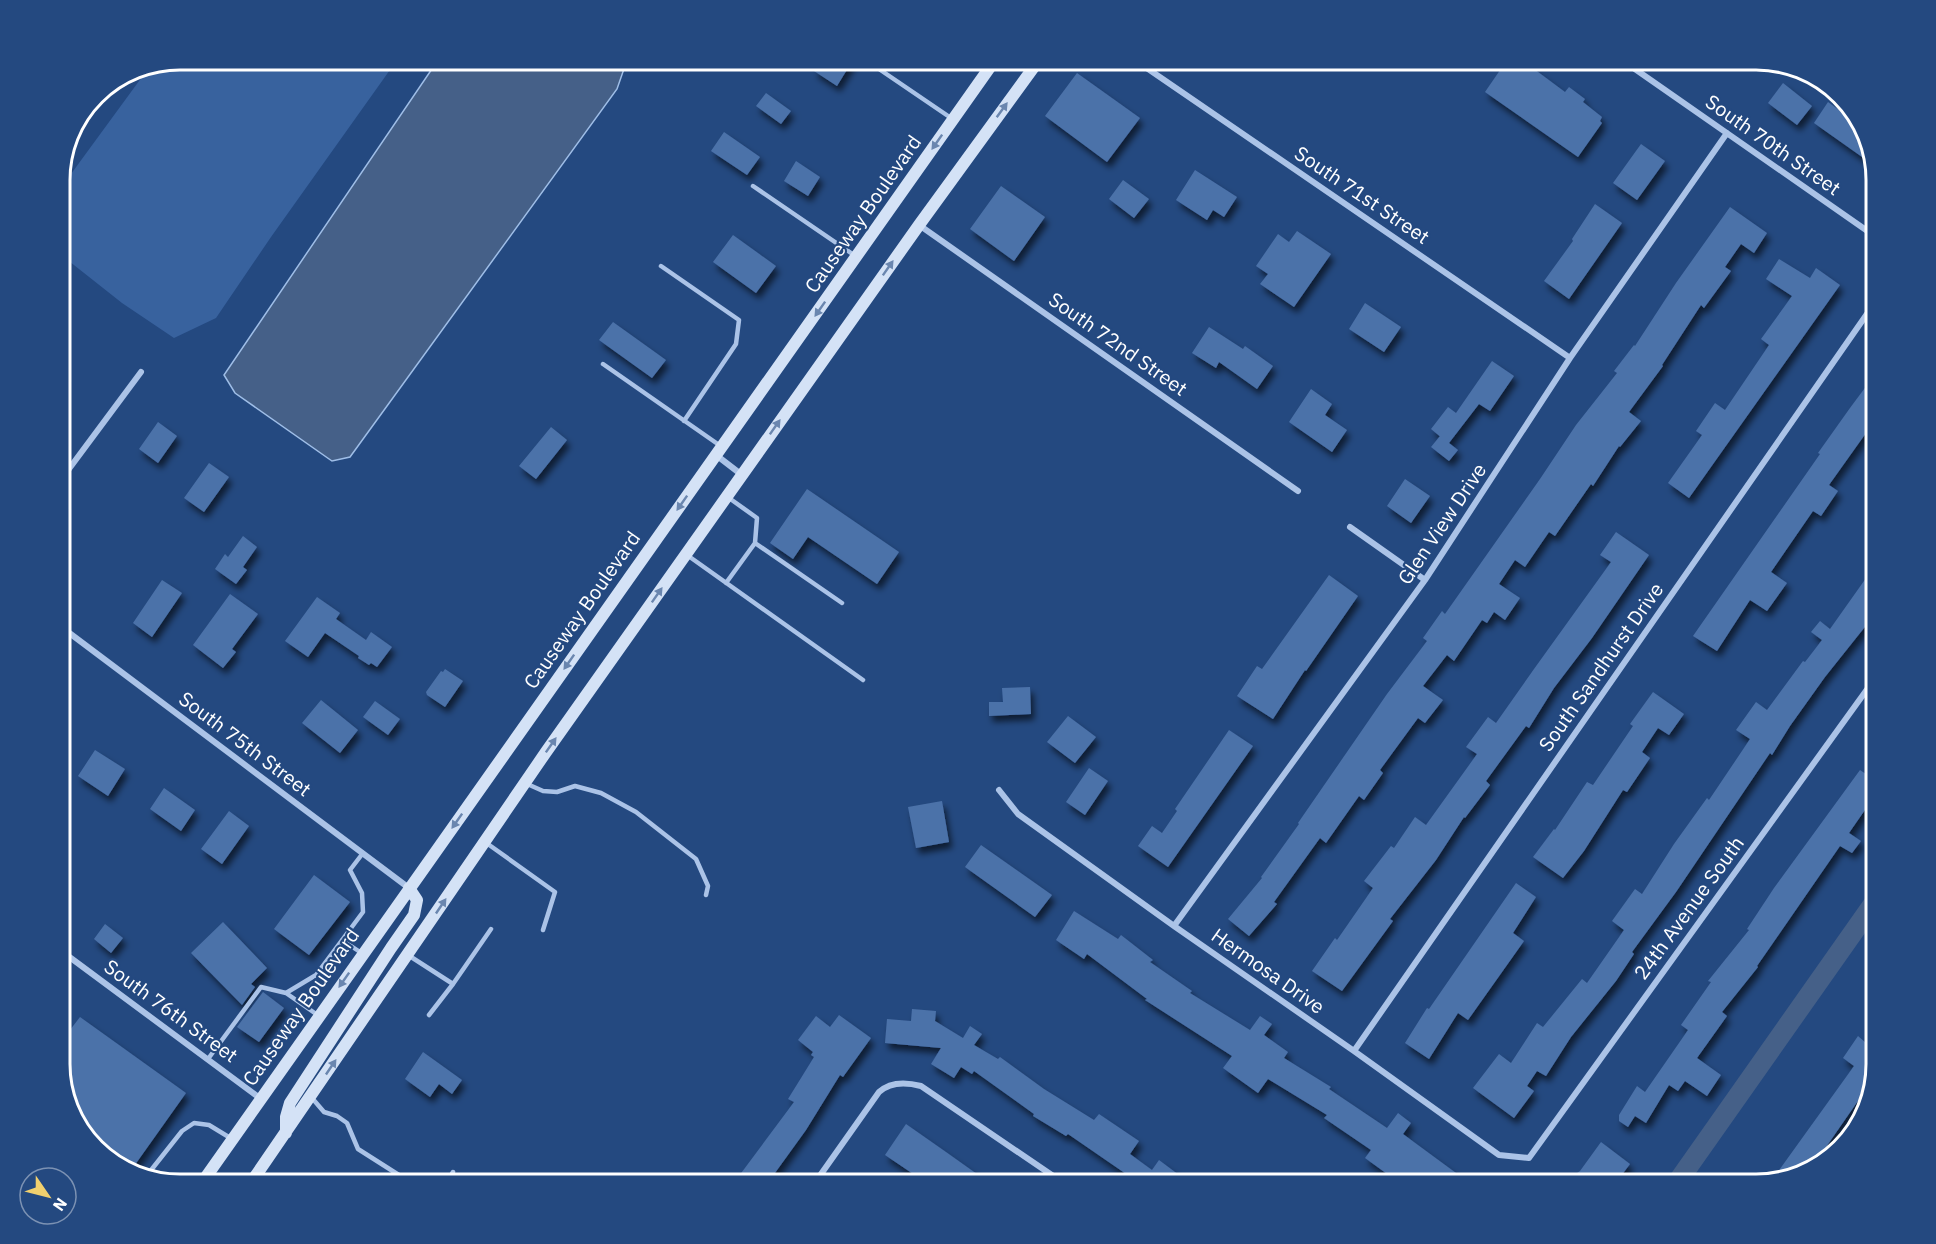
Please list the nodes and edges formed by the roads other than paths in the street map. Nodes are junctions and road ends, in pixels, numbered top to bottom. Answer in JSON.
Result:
{"nodes":[{"id":1,"x":880,"y":70,"type":"edge"},
{"id":2,"x":988,"y":70,"type":"edge"},
{"id":3,"x":1032,"y":70,"type":"edge"},
{"id":4,"x":1150,"y":70,"type":"edge"},
{"id":5,"x":1636,"y":70,"type":"edge"},
{"id":6,"x":953,"y":120,"type":"junction"},
{"id":7,"x":1726,"y":133,"type":"junction"},
{"id":8,"x":753,"y":186,"type":"dead end"},
{"id":9,"x":919,"y":225,"type":"junction"},
{"id":10,"x":1866,"y":230,"type":"edge"},
{"id":11,"x":856,"y":257,"type":"junction"},
{"id":12,"x":662,"y":266,"type":"dead end"},
{"id":13,"x":1866,"y":315,"type":"edge"},
{"id":14,"x":1570,"y":358,"type":"junction"},
{"id":15,"x":603,"y":364,"type":"dead end"},
{"id":16,"x":141,"y":372,"type":"dead end"},
{"id":17,"x":684,"y":421,"type":"junction"},
{"id":18,"x":719,"y":451,"type":"junction"},
{"id":19,"x":71,"y":466,"type":"edge"},
{"id":20,"x":742,"y":475,"type":"junction"},
{"id":21,"x":1298,"y":491,"type":"dead end"},
{"id":22,"x":727,"y":496,"type":"junction"},
{"id":23,"x":1350,"y":527,"type":"dead end"},
{"id":24,"x":755,"y":543,"type":"junction"},
{"id":25,"x":686,"y":554,"type":"junction"},
{"id":26,"x":1425,"y":580,"type":"junction"},
{"id":27,"x":726,"y":583,"type":"junction"},
{"id":28,"x":842,"y":603,"type":"dead end"},
{"id":29,"x":71,"y":634,"type":"edge"},
{"id":30,"x":863,"y":680,"type":"dead end"},
{"id":31,"x":1866,"y":691,"type":"edge"},
{"id":32,"x":525,"y":783,"type":"junction"},
{"id":33,"x":999,"y":790,"type":"dead end"},
{"id":34,"x":485,"y":842,"type":"junction"},
{"id":35,"x":363,"y":853,"type":"junction"},
{"id":36,"x":409,"y":888,"type":"junction"},
{"id":37,"x":706,"y":896,"type":"dead end"},
{"id":38,"x":1174,"y":926,"type":"junction"},
{"id":39,"x":491,"y":928,"type":"dead end"},
{"id":40,"x":543,"y":930,"type":"dead end"},
{"id":41,"x":342,"y":940,"type":"junction"},
{"id":42,"x":363,"y":954,"type":"junction"},
{"id":43,"x":408,"y":955,"type":"junction"},
{"id":44,"x":71,"y":958,"type":"edge"},
{"id":45,"x":453,"y":984,"type":"junction"},
{"id":46,"x":286,"y":993,"type":"junction"},
{"id":47,"x":429,"y":1015,"type":"dead end"},
{"id":48,"x":319,"y":1016,"type":"junction"},
{"id":49,"x":1354,"y":1051,"type":"junction"},
{"id":50,"x":208,"y":1059,"type":"junction"},
{"id":51,"x":310,"y":1097,"type":"junction"},
{"id":52,"x":261,"y":1098,"type":"junction"},
{"id":53,"x":286,"y":1133,"type":"junction"},
{"id":54,"x":233,"y":1139,"type":"junction"},
{"id":55,"x":1529,"y":1158,"type":"joint"},
{"id":56,"x":152,"y":1169,"type":"edge"},
{"id":57,"x":208,"y":1174,"type":"edge"},
{"id":58,"x":257,"y":1174,"type":"edge"},
{"id":59,"x":397,"y":1174,"type":"edge"},
{"id":60,"x":821,"y":1174,"type":"edge"},
{"id":61,"x":1050,"y":1174,"type":"edge"}],
"edges":[{"from":1,"to":6,"type":"lane"},
{"from":2,"to":6,"type":"main road","name":"Causeway Boulevard"},
{"from":9,"to":3,"type":"main road","one_way":true},
{"from":4,"to":14,"type":"street","name":"South 71st Street"},
{"from":5,"to":7,"type":"street","name":"South 70th Street"},
{"from":6,"to":11,"type":"main road","name":"Causeway Boulevard","one_way":true},
{"from":7,"to":10,"type":"street","name":"South 70th Street"},
{"from":7,"to":14,"type":"street","name":"Glen View Drive"},
{"from":8,"to":11,"type":"lane"},
{"from":20,"to":9,"type":"main road","one_way":true},
{"from":9,"to":21,"type":"street","name":"South 72nd Street"},
{"from":11,"to":18,"type":"main road","name":"Causeway Boulevard","one_way":true},
{"from":12,"to":17,"type":"lane"},
{"from":13,"to":49,"type":"street","name":"South Sandhurst Drive"},
{"from":14,"to":26,"type":"street","name":"Glen View Drive"},
{"from":15,"to":17,"type":"lane"},
{"from":16,"to":19,"type":"street"},
{"from":17,"to":18,"type":"lane"},
{"from":18,"to":20,"type":"street"},
{"from":18,"to":36,"type":"main road","name":"Causeway Boulevard","one_way":true},
{"from":20,"to":22,"type":"main road"},
{"from":22,"to":24,"type":"lane"},
{"from":22,"to":25,"type":"main road"},
{"from":23,"to":26,"type":"street"},
{"from":24,"to":27,"type":"lane"},
{"from":24,"to":28,"type":"lane"},
{"from":25,"to":27,"type":"lane"},
{"from":32,"to":25,"type":"main road","one_way":true},
{"from":26,"to":38,"type":"street","name":"Glen View Drive"},
{"from":27,"to":30,"type":"lane"},
{"from":29,"to":35,"type":"street","name":"South 75th Street"},
{"from":31,"to":55,"type":"street","name":"24th Avenue South"},
{"from":32,"to":34,"type":"main road"},
{"from":32,"to":37,"type":"lane"},
{"from":33,"to":38,"type":"street","name":"Hermosa Drive"},
{"from":34,"to":40,"type":"lane"},
{"from":43,"to":34,"type":"main road","one_way":true},
{"from":35,"to":36,"type":"street","name":"South 75th Street"},
{"from":35,"to":41,"type":"lane"},
{"from":36,"to":42,"type":"main road","name":"Causeway Boulevard"},
{"from":36,"to":53,"type":"main road"},
{"from":38,"to":49,"type":"street","name":"Hermosa Drive"},
{"from":39,"to":45,"type":"lane"},
{"from":41,"to":42,"type":"lane"},
{"from":41,"to":46,"type":"lane"},
{"from":42,"to":48,"type":"main road","name":"Causeway Boulevard","one_way":true},
{"from":43,"to":45,"type":"lane"},
{"from":51,"to":43,"type":"main road","one_way":true},
{"from":44,"to":50,"type":"street","name":"South 76th Street"},
{"from":45,"to":47,"type":"lane"},
{"from":46,"to":48,"type":"lane"},
{"from":46,"to":50,"type":"lane"},
{"from":48,"to":52,"type":"main road","name":"Causeway Boulevard"},
{"from":49,"to":55,"type":"street","name":"Hermosa Drive"},
{"from":50,"to":52,"type":"street","name":"South 76th Street"},
{"from":51,"to":53,"type":"main road"},
{"from":51,"to":59,"type":"lane"},
{"from":52,"to":54,"type":"main road","name":"Causeway Boulevard"},
{"from":53,"to":58,"type":"main road"},
{"from":54,"to":56,"type":"lane"},
{"from":54,"to":57,"type":"main road","name":"Causeway Boulevard"},
{"from":60,"to":61,"type":"street"}]}
